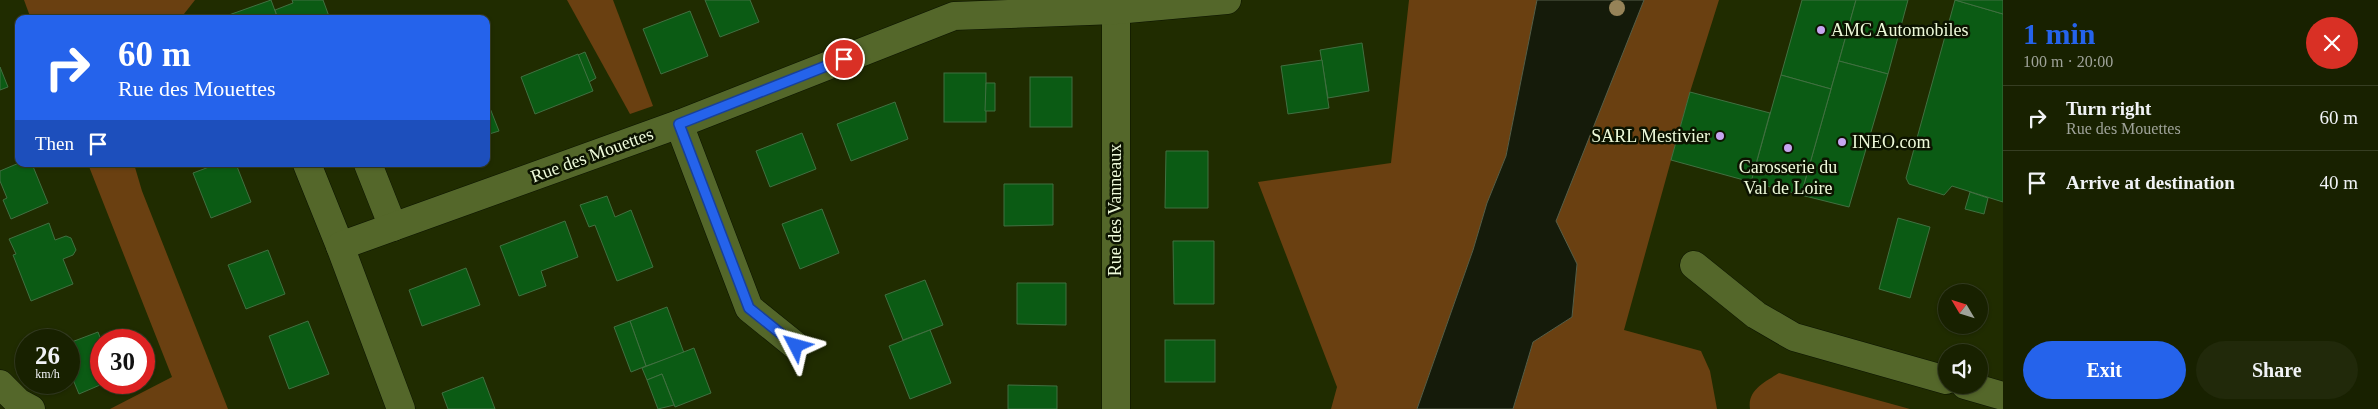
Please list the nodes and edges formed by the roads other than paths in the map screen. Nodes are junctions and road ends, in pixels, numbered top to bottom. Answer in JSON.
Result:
{"nodes":[{"id":1,"x":1226,"y":0,"type":"edge"},
{"id":2,"x":1116,"y":10,"type":"junction"},
{"id":3,"x":679,"y":124,"type":"junction"},
{"id":4,"x":308,"y":167,"type":"edge"},
{"id":5,"x":369,"y":167,"type":"edge"},
{"id":6,"x":393,"y":227,"type":"junction"},
{"id":7,"x":340,"y":246,"type":"junction"},
{"id":8,"x":1694,"y":265,"type":"dead end"},
{"id":9,"x":796,"y":346,"type":"dead end"},
{"id":10,"x":1938,"y":378,"type":"edge"},
{"id":11,"x":0,"y":384,"type":"edge"},
{"id":12,"x":1988,"y":392,"type":"edge"},
{"id":13,"x":2003,"y":396,"type":"edge"},
{"id":14,"x":31,"y":409,"type":"edge"},
{"id":15,"x":401,"y":409,"type":"edge"},
{"id":16,"x":1116,"y":409,"type":"edge"}],
"edges":[{"from":1,"to":2,"type":"street","name":"Rue des Mouettes"},
{"from":2,"to":3,"type":"street","name":"Rue des Mouettes"},
{"from":2,"to":16,"type":"street","name":"Rue des Vanneaux"},
{"from":3,"to":6,"type":"street","name":"Rue des Mouettes"},
{"from":3,"to":9,"type":"street"},
{"from":4,"to":7,"type":"street"},
{"from":5,"to":6,"type":"street"},
{"from":6,"to":7,"type":"street","name":"Rue des Mouettes"},
{"from":7,"to":15,"type":"street"},
{"from":8,"to":10,"type":"street"},
{"from":11,"to":14,"type":"street"},
{"from":12,"to":13,"type":"street"}]}
